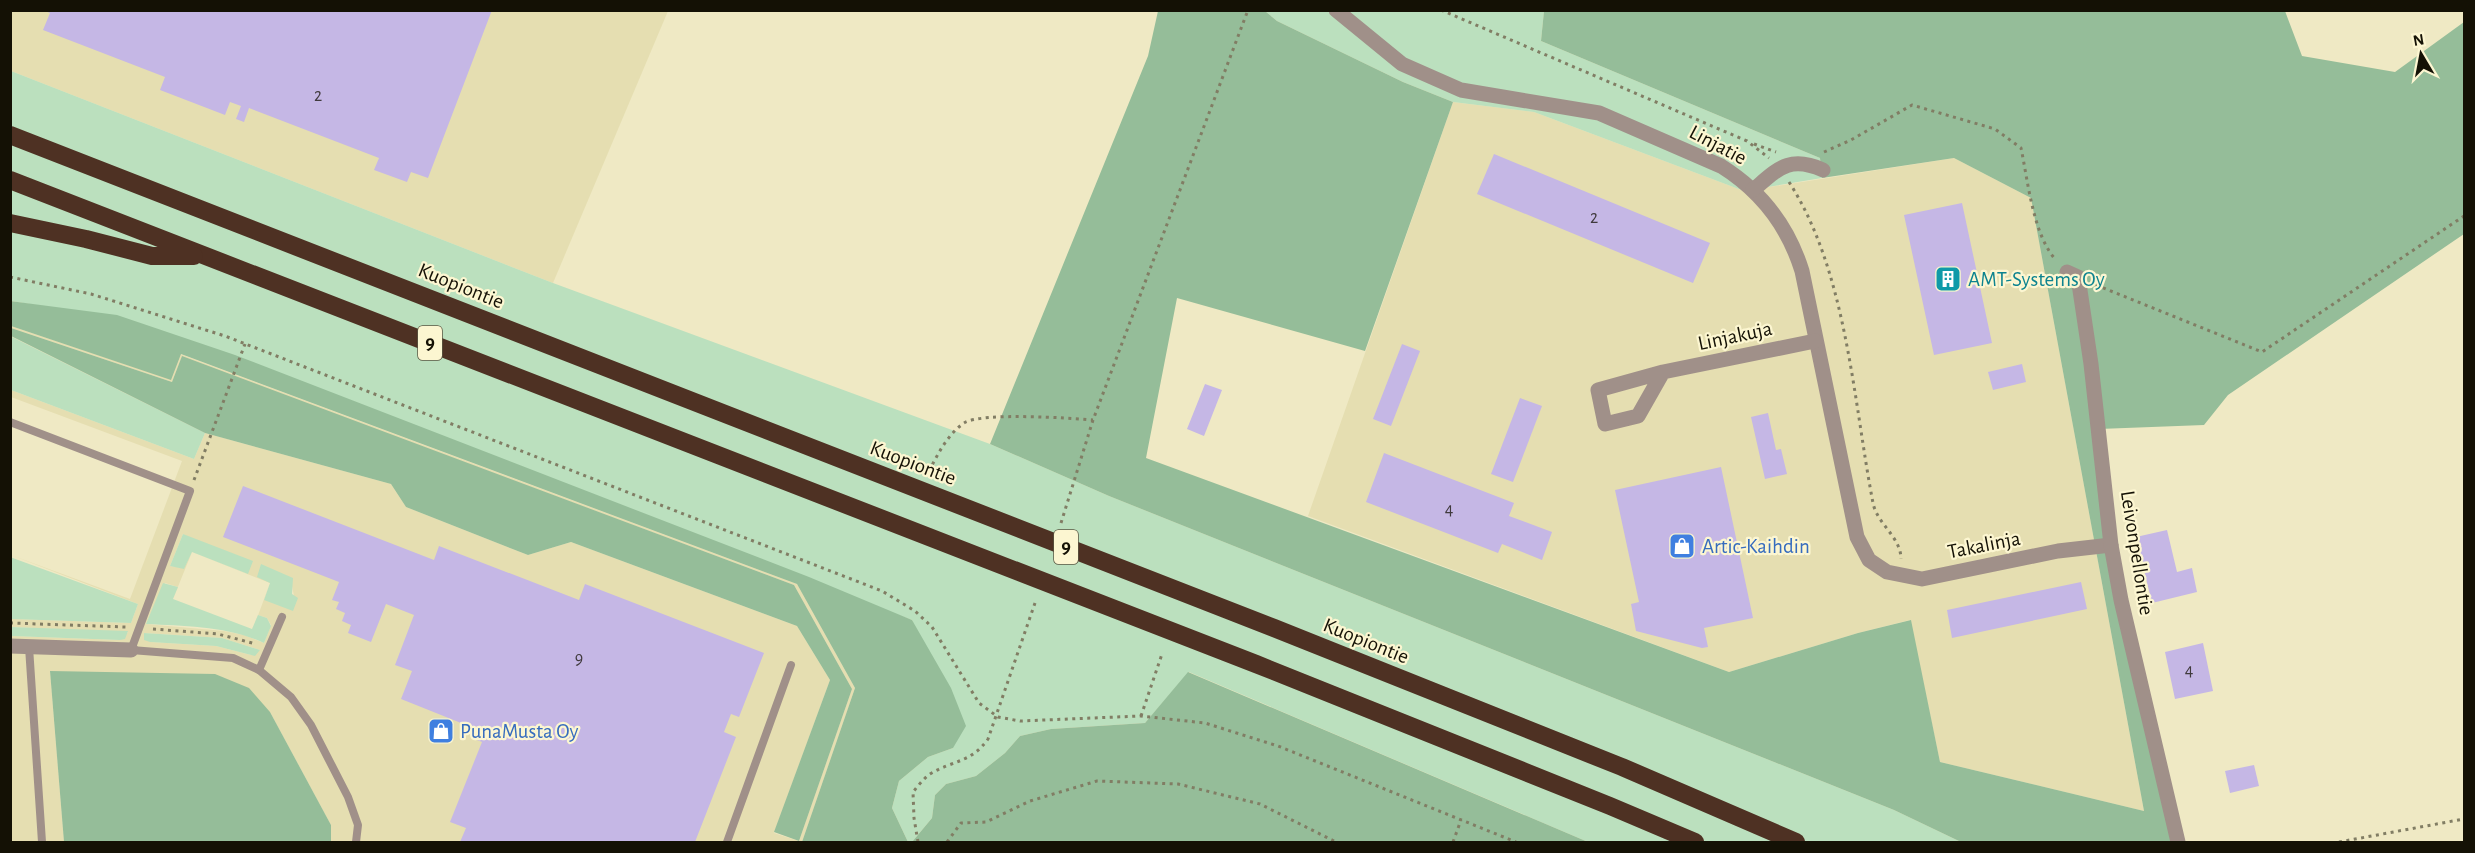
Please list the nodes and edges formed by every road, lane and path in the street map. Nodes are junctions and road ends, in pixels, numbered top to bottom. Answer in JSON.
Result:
{"nodes":[{"id":1,"x":1248,"y":10,"type":"edge"},
{"id":2,"x":1335,"y":10,"type":"edge"},
{"id":3,"x":1441,"y":10,"type":"edge"},
{"id":4,"x":10,"y":135,"type":"edge"},
{"id":5,"x":1801,"y":162,"type":"junction"},
{"id":6,"x":1779,"y":168,"type":"junction"},
{"id":7,"x":1823,"y":170,"type":"dead end"},
{"id":8,"x":10,"y":180,"type":"edge"},
{"id":9,"x":1753,"y":190,"type":"junction"},
{"id":10,"x":2464,"y":216,"type":"edge"},
{"id":11,"x":10,"y":223,"type":"edge"},
{"id":12,"x":204,"y":255,"type":"junction"},
{"id":13,"x":2072,"y":275,"type":"junction"},
{"id":14,"x":10,"y":277,"type":"edge"},
{"id":15,"x":1815,"y":341,"type":"junction"},
{"id":16,"x":245,"y":344,"type":"junction"},
{"id":17,"x":1663,"y":372,"type":"dead end"},
{"id":18,"x":1093,"y":420,"type":"junction"},
{"id":19,"x":10,"y":422,"type":"edge"},
{"id":20,"x":929,"y":471,"type":"dead end"},
{"id":21,"x":190,"y":490,"type":"junction"},
{"id":22,"x":1061,"y":524,"type":"dead end"},
{"id":23,"x":2111,"y":545,"type":"junction"},
{"id":24,"x":1869,"y":560,"type":"joint"},
{"id":25,"x":1900,"y":575,"type":"junction"},
{"id":26,"x":1035,"y":603,"type":"dead end"},
{"id":27,"x":282,"y":617,"type":"dead end"},
{"id":28,"x":10,"y":646,"type":"edge"},
{"id":29,"x":29,"y":648,"type":"junction"},
{"id":30,"x":131,"y":651,"type":"junction"},
{"id":31,"x":1162,"y":654,"type":"dead end"},
{"id":32,"x":791,"y":664,"type":"dead end"},
{"id":33,"x":259,"y":670,"type":"junction"},
{"id":34,"x":1141,"y":716,"type":"junction"},
{"id":35,"x":998,"y":717,"type":"junction"},
{"id":36,"x":2464,"y":819,"type":"edge"},
{"id":37,"x":1461,"y":820,"type":"junction"},
{"id":38,"x":42,"y":843,"type":"edge"},
{"id":39,"x":356,"y":843,"type":"edge"},
{"id":40,"x":727,"y":843,"type":"edge"},
{"id":41,"x":918,"y":843,"type":"edge"},
{"id":42,"x":947,"y":843,"type":"edge"},
{"id":43,"x":1336,"y":843,"type":"edge"},
{"id":44,"x":1453,"y":843,"type":"edge"},
{"id":45,"x":1516,"y":843,"type":"edge"},
{"id":46,"x":1695,"y":843,"type":"edge"},
{"id":47,"x":1796,"y":843,"type":"edge"},
{"id":48,"x":2178,"y":843,"type":"edge"},
{"id":49,"x":2339,"y":843,"type":"edge"}],
"edges":[{"from":1,"to":18,"type":"path"},
{"from":2,"to":9,"type":"street","name":"Linjatie"},
{"from":3,"to":6,"type":"path"},
{"from":4,"to":47,"type":"highway","name":"Kuopiontie","number":"9"},
{"from":5,"to":6,"type":"street"},
{"from":5,"to":7,"type":"street"},
{"from":5,"to":13,"type":"path"},
{"from":6,"to":9,"type":"street"},
{"from":6,"to":25,"type":"path"},
{"from":8,"to":12,"type":"highway","number":"9"},
{"from":9,"to":15,"type":"street","name":"Linjatie"},
{"from":10,"to":13,"type":"path"},
{"from":11,"to":12,"type":"highway"},
{"from":12,"to":46,"type":"highway","number":"9"},
{"from":13,"to":23,"type":"street","name":"Leivonpellontie"},
{"from":14,"to":16,"type":"path"},
{"from":15,"to":17,"type":"street","name":"Linjakuja"},
{"from":15,"to":24,"type":"street","name":"Linjatie"},
{"from":16,"to":21,"type":"path"},
{"from":16,"to":35,"type":"path"},
{"from":18,"to":20,"type":"path"},
{"from":18,"to":22,"type":"path"},
{"from":19,"to":21,"type":"lane"},
{"from":21,"to":30,"type":"lane"},
{"from":23,"to":25,"type":"street","name":"Takalinja"},
{"from":23,"to":48,"type":"street","name":"Leivonpellontie"},
{"from":24,"to":25,"type":"street","name":"Takalinja"},
{"from":26,"to":35,"type":"path"},
{"from":27,"to":33,"type":"lane"},
{"from":28,"to":29,"type":"street"},
{"from":29,"to":30,"type":"street"},
{"from":29,"to":38,"type":"lane"},
{"from":30,"to":33,"type":"lane"},
{"from":31,"to":34,"type":"path"},
{"from":32,"to":40,"type":"lane"},
{"from":33,"to":39,"type":"lane"},
{"from":34,"to":35,"type":"path"},
{"from":34,"to":37,"type":"path"},
{"from":35,"to":41,"type":"path"},
{"from":36,"to":49,"type":"path"},
{"from":37,"to":44,"type":"path"},
{"from":37,"to":45,"type":"path"},
{"from":42,"to":43,"type":"path"}]}
